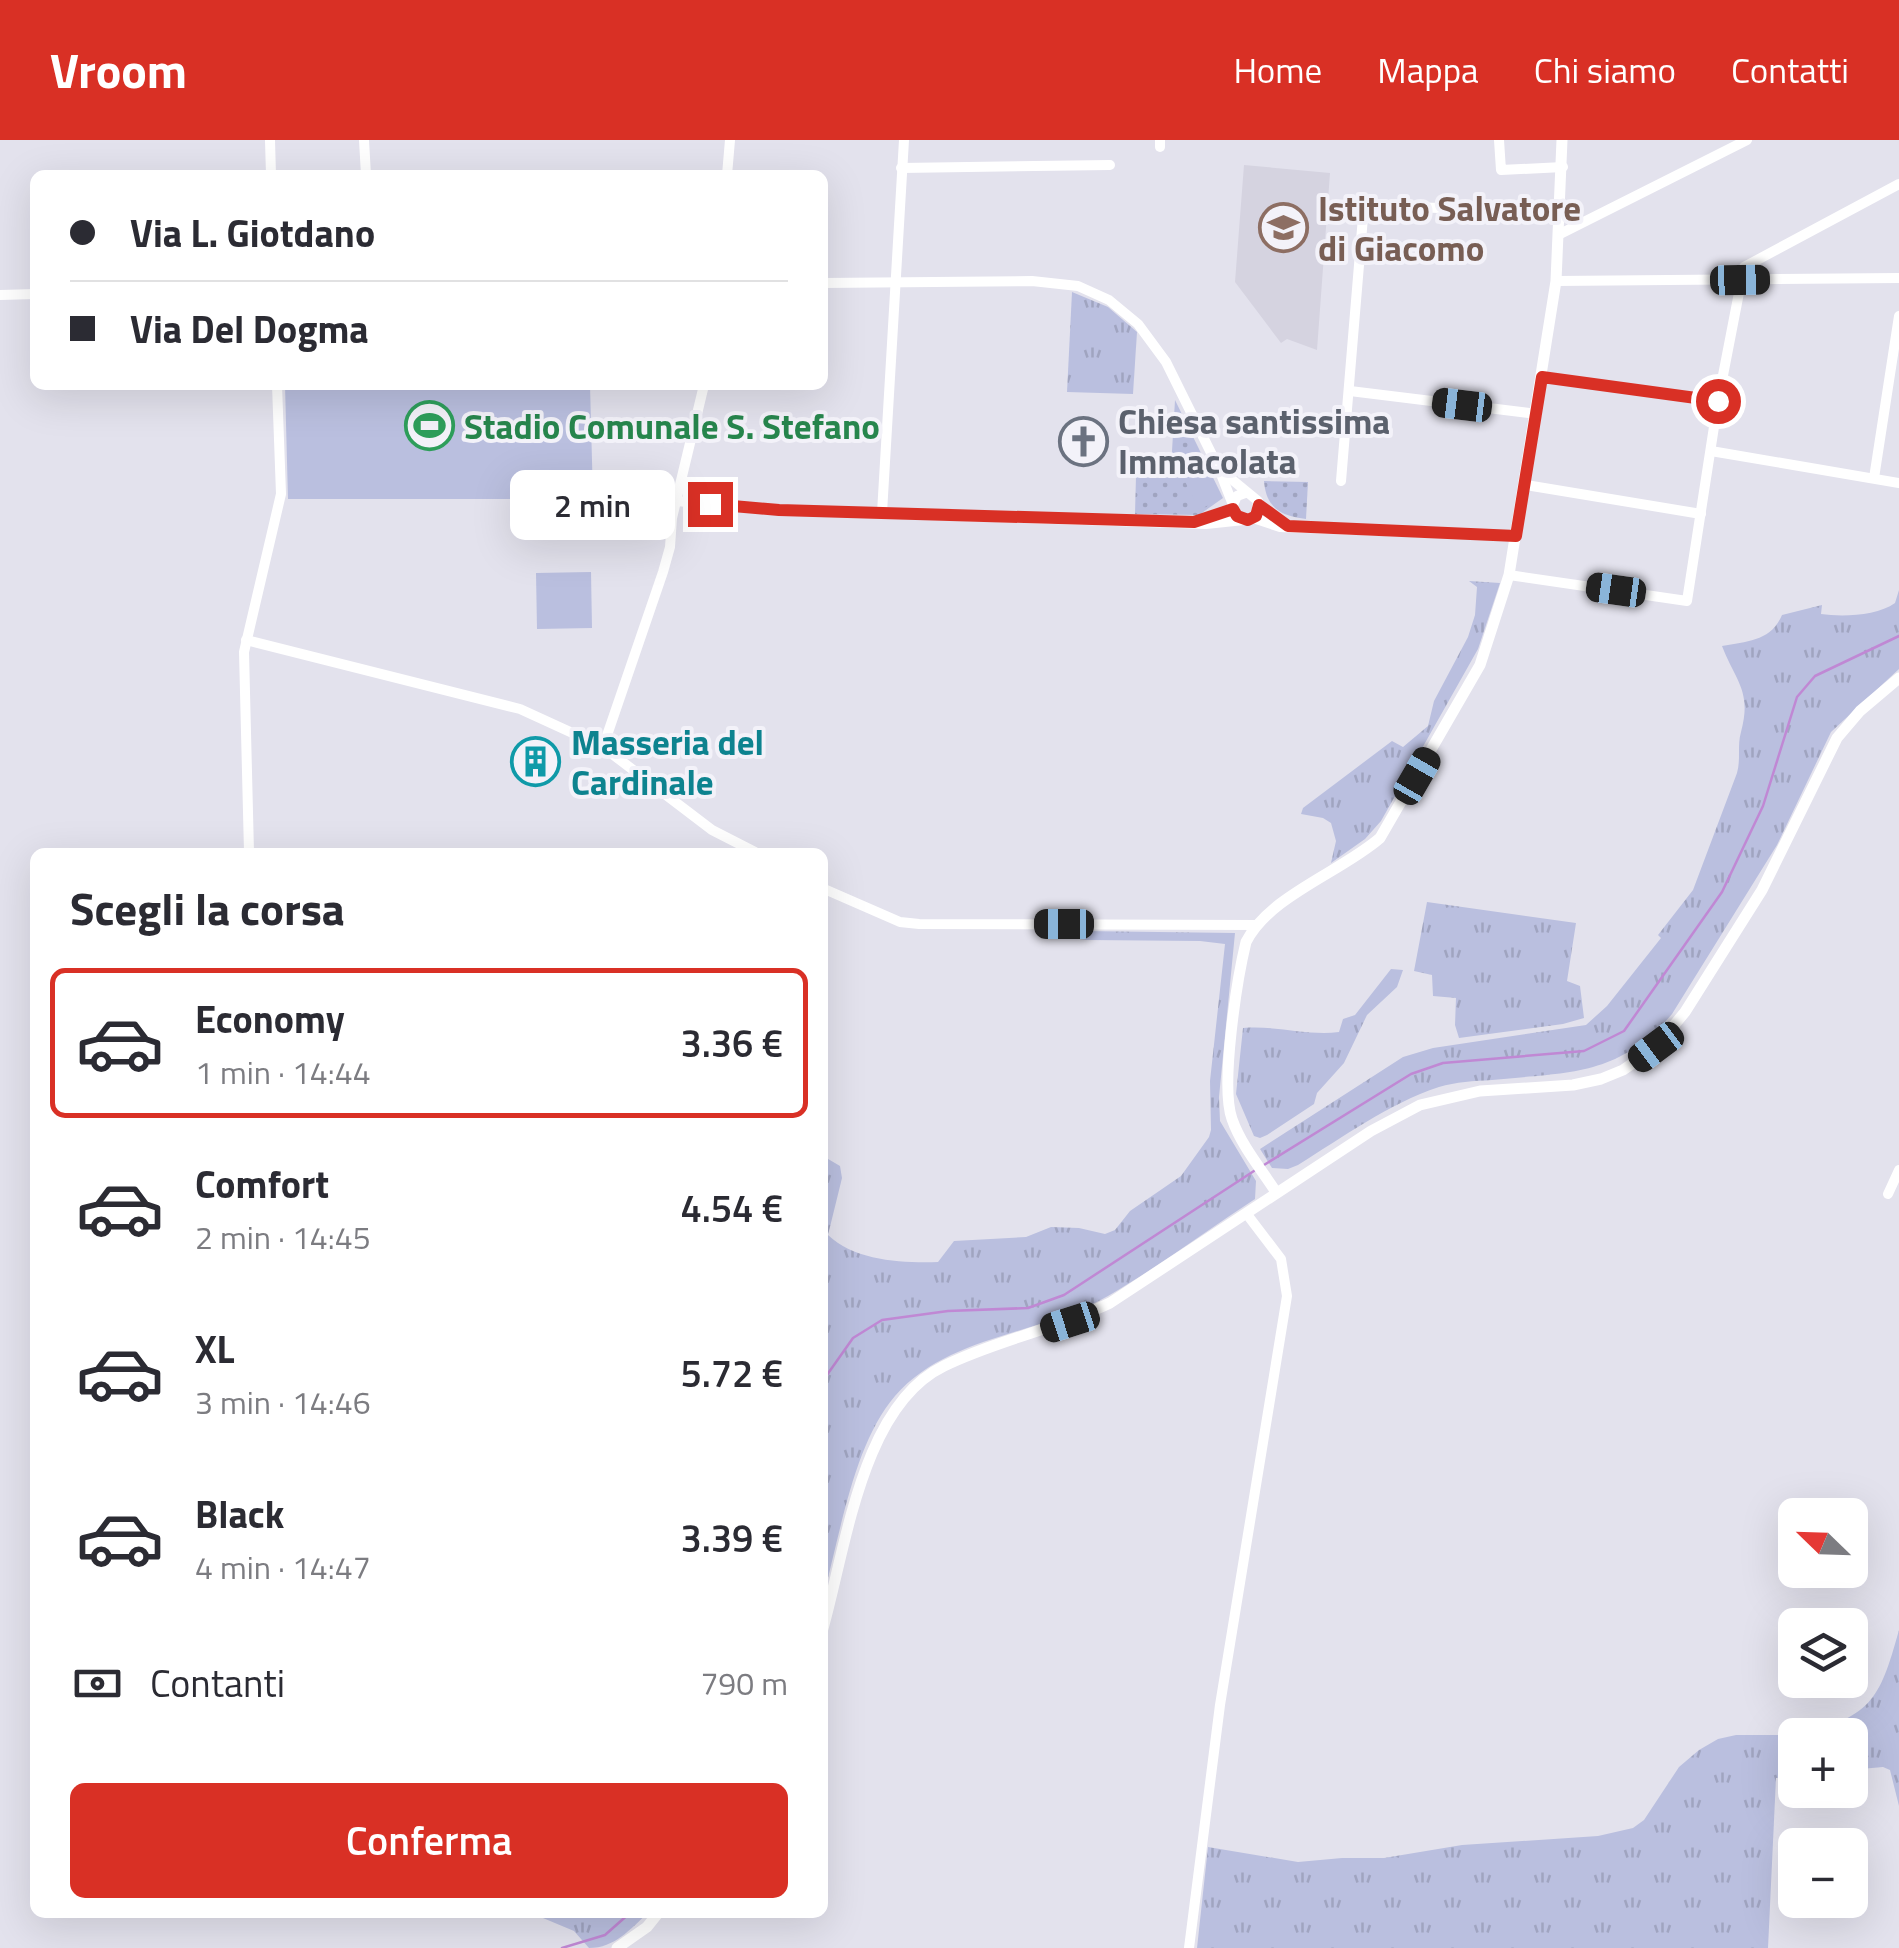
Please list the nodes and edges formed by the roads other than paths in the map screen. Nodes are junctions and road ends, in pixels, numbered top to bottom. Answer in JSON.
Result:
{"nodes":[{"id":1,"x":270,"y":140,"type":"edge"},
{"id":2,"x":364,"y":140,"type":"edge"},
{"id":3,"x":730,"y":140,"type":"edge"},
{"id":4,"x":904,"y":140,"type":"edge"},
{"id":5,"x":1499,"y":140,"type":"edge"},
{"id":6,"x":1562,"y":140,"type":"edge"},
{"id":7,"x":1747,"y":140,"type":"edge"},
{"id":8,"x":1110,"y":164,"type":"dead end"},
{"id":9,"x":1563,"y":167,"type":"junction"},
{"id":10,"x":902,"y":168,"type":"junction"},
{"id":11,"x":271,"y":170,"type":"edge"},
{"id":12,"x":366,"y":170,"type":"edge"},
{"id":13,"x":727,"y":170,"type":"edge"},
{"id":14,"x":1899,"y":184,"type":"edge"},
{"id":15,"x":1561,"y":213,"type":"junction"},
{"id":16,"x":1560,"y":234,"type":"junction"},
{"id":17,"x":1899,"y":270,"type":"edge"},
{"id":18,"x":1884,"y":278,"type":"junction"},
{"id":19,"x":1899,"y":278,"type":"edge"},
{"id":20,"x":1740,"y":280,"type":"junction"},
{"id":21,"x":1556,"y":281,"type":"junction"},
{"id":22,"x":828,"y":283,"type":"edge"},
{"id":23,"x":894,"y":283,"type":"junction"},
{"id":24,"x":0,"y":294,"type":"edge"},
{"id":25,"x":30,"y":294,"type":"edge"},
{"id":26,"x":1899,"y":316,"type":"edge"},
{"id":27,"x":1542,"y":377,"type":"junction"},
{"id":28,"x":277,"y":390,"type":"edge"},
{"id":29,"x":703,"y":390,"type":"edge"},
{"id":30,"x":1350,"y":390,"type":"junction"},
{"id":31,"x":1718,"y":401,"type":"junction"},
{"id":32,"x":1536,"y":414,"type":"junction"},
{"id":33,"x":1711,"y":450,"type":"junction"},
{"id":34,"x":1220,"y":469,"type":"junction"},
{"id":35,"x":1874,"y":478,"type":"junction"},
{"id":36,"x":1341,"y":481,"type":"dead end"},
{"id":37,"x":1899,"y":482,"type":"edge"},
{"id":38,"x":1526,"y":485,"type":"junction"},
{"id":39,"x":1245,"y":493,"type":"junction"},
{"id":40,"x":676,"y":500,"type":"junction"},
{"id":41,"x":1259,"y":505,"type":"junction"},
{"id":42,"x":1233,"y":507,"type":"junction"},
{"id":43,"x":882,"y":513,"type":"junction"},
{"id":44,"x":1701,"y":514,"type":"junction"},
{"id":45,"x":1248,"y":519,"type":"junction"},
{"id":46,"x":1194,"y":522,"type":"junction"},
{"id":47,"x":1288,"y":526,"type":"junction"},
{"id":48,"x":1516,"y":536,"type":"junction"},
{"id":49,"x":1509,"y":574,"type":"junction"},
{"id":50,"x":246,"y":640,"type":"junction"},
{"id":51,"x":1899,"y":678,"type":"edge"},
{"id":52,"x":603,"y":747,"type":"junction"},
{"id":53,"x":249,"y":848,"type":"edge"},
{"id":54,"x":747,"y":848,"type":"edge"},
{"id":55,"x":828,"y":891,"type":"edge"},
{"id":56,"x":1256,"y":925,"type":"junction"},
{"id":57,"x":1899,"y":1170,"type":"edge"},
{"id":58,"x":1276,"y":1192,"type":"junction"},
{"id":59,"x":1888,"y":1194,"type":"dead end"},
{"id":60,"x":1247,"y":1215,"type":"junction"},
{"id":61,"x":828,"y":1610,"type":"edge"},
{"id":62,"x":655,"y":1918,"type":"edge"},
{"id":63,"x":617,"y":1948,"type":"edge"},
{"id":64,"x":1189,"y":1948,"type":"edge"}],
"edges":[{"from":1,"to":11,"type":"street"},
{"from":2,"to":12,"type":"street"},
{"from":3,"to":13,"type":"street"},
{"from":4,"to":10,"type":"street"},
{"from":5,"to":9,"type":"street"},
{"from":6,"to":9,"type":"street"},
{"from":7,"to":16,"type":"street"},
{"from":8,"to":10,"type":"street"},
{"from":9,"to":15,"type":"street"},
{"from":10,"to":23,"type":"street"},
{"from":14,"to":20,"type":"street"},
{"from":15,"to":16,"type":"street"},
{"from":15,"to":30,"type":"street"},
{"from":16,"to":21,"type":"street"},
{"from":17,"to":18,"type":"street"},
{"from":18,"to":19,"type":"street"},
{"from":18,"to":20,"type":"street"},
{"from":20,"to":21,"type":"street"},
{"from":20,"to":31,"type":"street"},
{"from":21,"to":27,"type":"street"},
{"from":22,"to":23,"type":"street"},
{"from":23,"to":34,"type":"street"},
{"from":23,"to":43,"type":"street"},
{"from":24,"to":25,"type":"street"},
{"from":26,"to":35,"type":"street"},
{"from":27,"to":31,"type":"street"},
{"from":27,"to":32,"type":"street"},
{"from":28,"to":50,"type":"street"},
{"from":29,"to":40,"type":"street"},
{"from":30,"to":32,"type":"street"},
{"from":30,"to":36,"type":"street"},
{"from":31,"to":33,"type":"street"},
{"from":32,"to":38,"type":"street"},
{"from":33,"to":35,"type":"street"},
{"from":33,"to":44,"type":"street"},
{"from":34,"to":39,"type":"street"},
{"from":34,"to":42,"type":"street"},
{"from":35,"to":37,"type":"street"},
{"from":38,"to":44,"type":"street"},
{"from":38,"to":48,"type":"street"},
{"from":39,"to":41,"type":"street"},
{"from":39,"to":42,"type":"street"},
{"from":40,"to":43,"type":"street"},
{"from":40,"to":52,"type":"street"},
{"from":41,"to":45,"type":"street"},
{"from":41,"to":47,"type":"street"},
{"from":42,"to":45,"type":"street"},
{"from":42,"to":46,"type":"street"},
{"from":43,"to":46,"type":"street"},
{"from":44,"to":49,"type":"street"},
{"from":45,"to":46,"type":"street"},
{"from":45,"to":47,"type":"street"},
{"from":47,"to":48,"type":"street"},
{"from":48,"to":49,"type":"street"},
{"from":49,"to":56,"type":"street"},
{"from":50,"to":52,"type":"street"},
{"from":50,"to":53,"type":"street"},
{"from":51,"to":58,"type":"street"},
{"from":52,"to":54,"type":"street"},
{"from":55,"to":56,"type":"street"},
{"from":56,"to":58,"type":"street"},
{"from":57,"to":59,"type":"street"},
{"from":58,"to":60,"type":"street"},
{"from":60,"to":61,"type":"street"},
{"from":60,"to":64,"type":"street"},
{"from":62,"to":63,"type":"street"}]}
